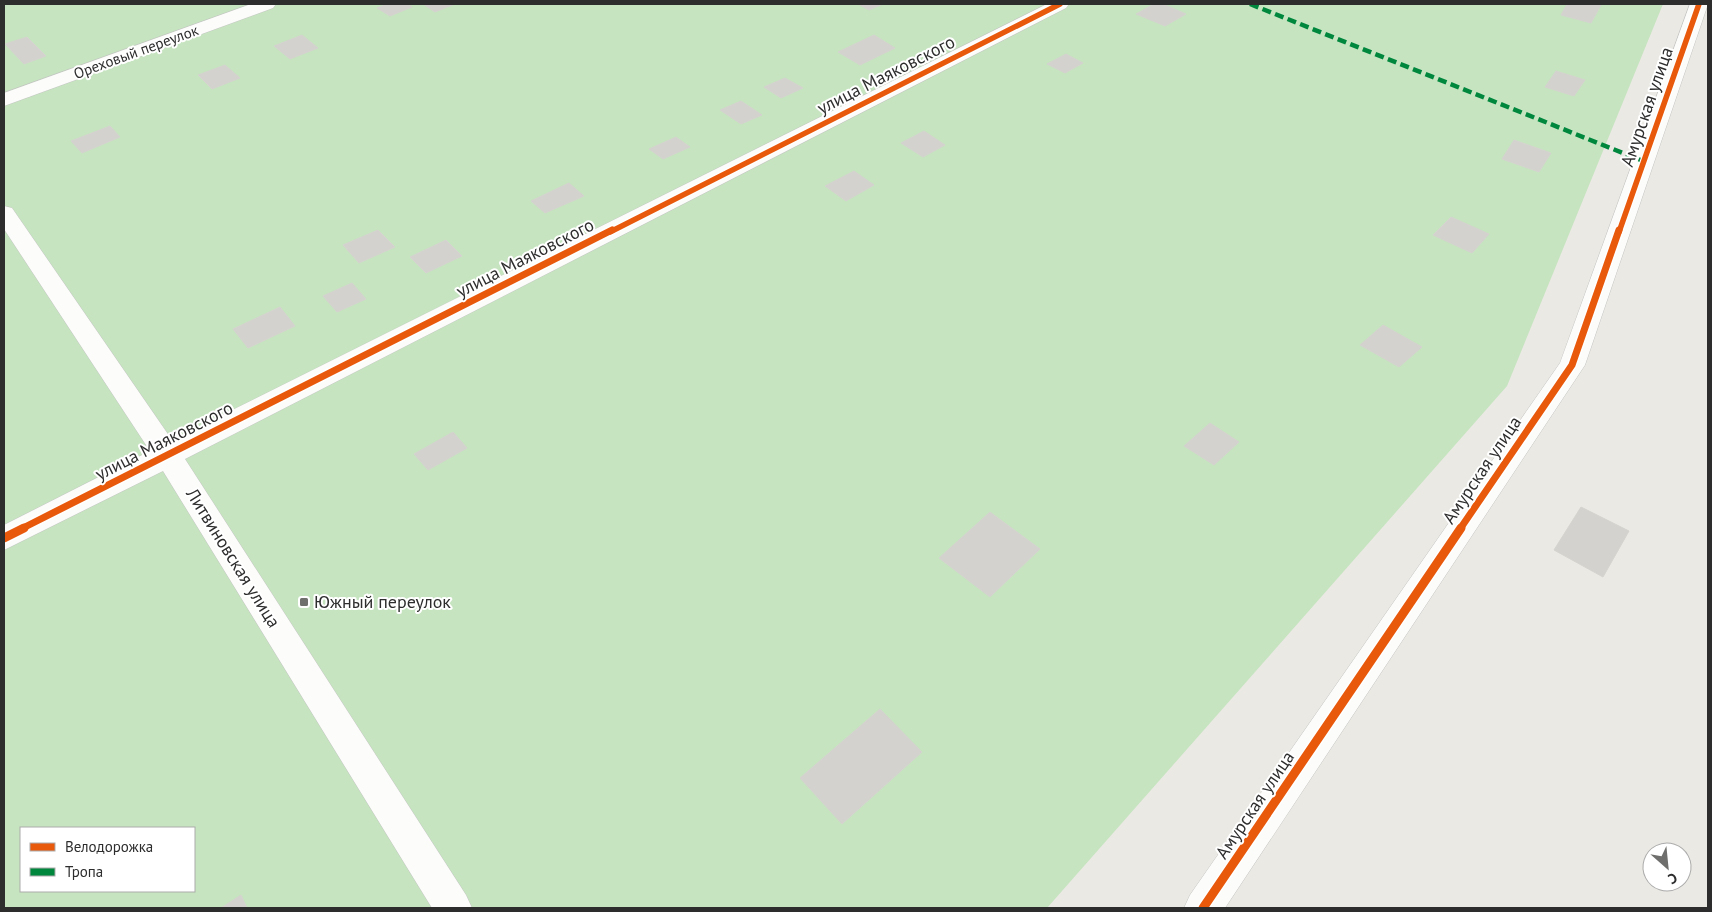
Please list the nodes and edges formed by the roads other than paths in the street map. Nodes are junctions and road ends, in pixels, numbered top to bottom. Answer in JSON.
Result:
{"nodes":[{"id":1,"x":268,"y":4,"type":"edge"},
{"id":2,"x":1060,"y":4,"type":"edge"},
{"id":3,"x":1699,"y":4,"type":"edge"},
{"id":4,"x":4,"y":100,"type":"edge"},
{"id":5,"x":4,"y":213,"type":"edge"},
{"id":6,"x":168,"y":456,"type":"junction"},
{"id":7,"x":4,"y":538,"type":"edge"},
{"id":8,"x":453,"y":908,"type":"edge"},
{"id":9,"x":1203,"y":908,"type":"edge"}],
"edges":[{"from":1,"to":4,"type":"street","name":"Ореховый переулок"},
{"from":2,"to":6,"type":"street","name":"улица Маяковского"},
{"from":3,"to":9,"type":"street","name":"Амурская улица"},
{"from":5,"to":6,"type":"street","name":"Литвиновская улица"},
{"from":6,"to":7,"type":"street","name":"улица Маяковского"},
{"from":6,"to":8,"type":"street","name":"Литвиновская улица"}]}
